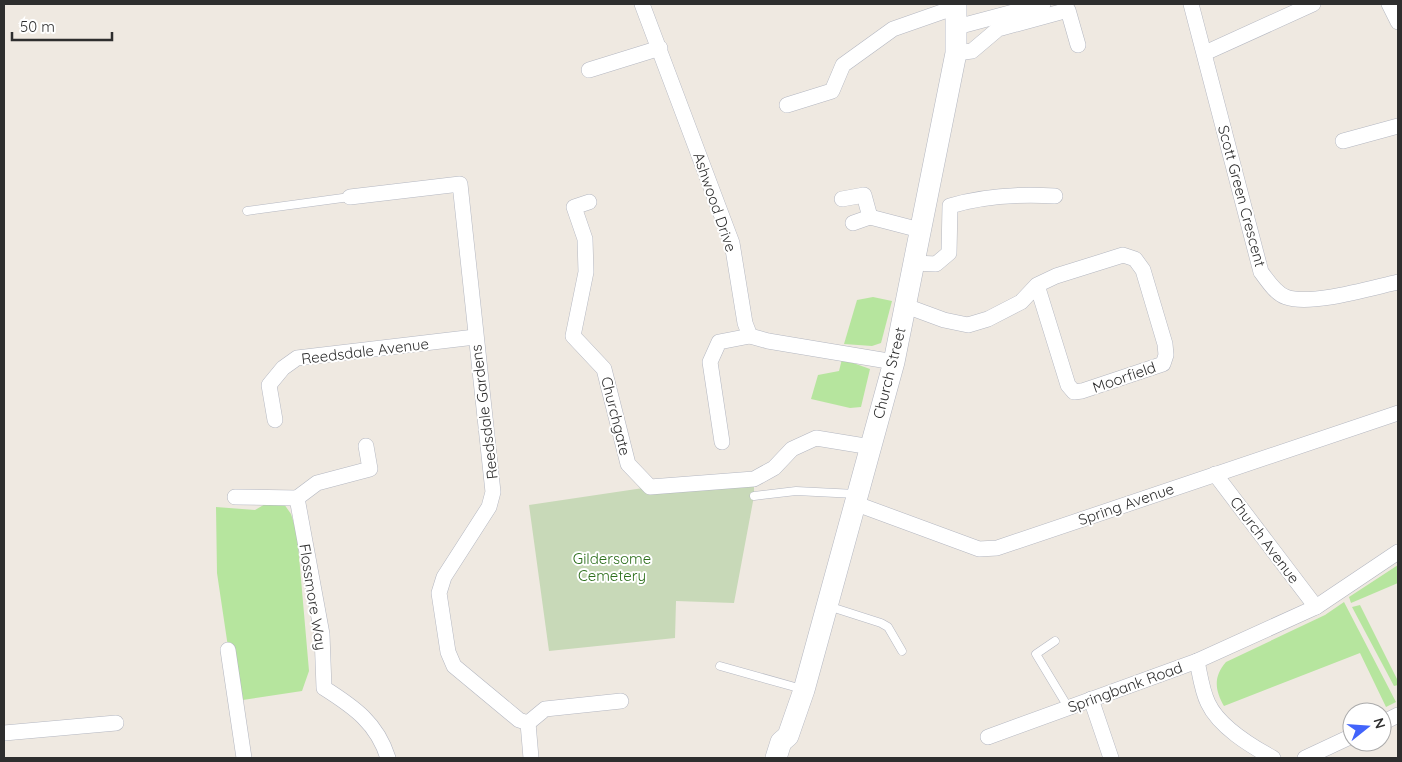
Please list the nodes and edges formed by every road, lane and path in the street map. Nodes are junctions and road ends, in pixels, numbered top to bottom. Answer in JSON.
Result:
{"nodes":[{"id":1,"x":642,"y":4,"type":"edge"},
{"id":2,"x":1043,"y":4,"type":"edge"},
{"id":3,"x":1191,"y":4,"type":"edge"},
{"id":4,"x":1313,"y":4,"type":"edge"},
{"id":5,"x":1389,"y":4,"type":"edge"},
{"id":6,"x":956,"y":13,"type":"edge"},
{"id":7,"x":1398,"y":22,"type":"edge"},
{"id":8,"x":1078,"y":45,"type":"dead end"},
{"id":9,"x":660,"y":48,"type":"junction"},
{"id":10,"x":956,"y":53,"type":"junction"},
{"id":11,"x":1205,"y":53,"type":"junction"},
{"id":12,"x":589,"y":70,"type":"dead end"},
{"id":13,"x":787,"y":105,"type":"dead end"},
{"id":14,"x":1398,"y":126,"type":"edge"},
{"id":15,"x":1344,"y":141,"type":"dead end"},
{"id":16,"x":1055,"y":196,"type":"dead end"},
{"id":17,"x":350,"y":197,"type":"joint"},
{"id":18,"x":842,"y":199,"type":"dead end"},
{"id":19,"x":589,"y":202,"type":"dead end"},
{"id":20,"x":247,"y":211,"type":"dead end"},
{"id":21,"x":870,"y":217,"type":"junction"},
{"id":22,"x":852,"y":223,"type":"dead end"},
{"id":23,"x":920,"y":230,"type":"junction"},
{"id":24,"x":914,"y":263,"type":"junction"},
{"id":25,"x":1398,"y":282,"type":"edge"},
{"id":26,"x":1037,"y":285,"type":"junction"},
{"id":27,"x":906,"y":306,"type":"junction"},
{"id":28,"x":750,"y":336,"type":"junction"},
{"id":29,"x":475,"y":337,"type":"junction"},
{"id":30,"x":894,"y":362,"type":"junction"},
{"id":31,"x":1398,"y":413,"type":"edge"},
{"id":32,"x":275,"y":420,"type":"dead end"},
{"id":33,"x":722,"y":442,"type":"dead end"},
{"id":34,"x":366,"y":446,"type":"dead end"},
{"id":35,"x":871,"y":447,"type":"junction"},
{"id":36,"x":1215,"y":474,"type":"junction"},
{"id":37,"x":754,"y":496,"type":"dead end"},
{"id":38,"x":235,"y":497,"type":"dead end"},
{"id":39,"x":297,"y":498,"type":"junction"},
{"id":40,"x":856,"y":499,"type":"junction"},
{"id":41,"x":1398,"y":552,"type":"edge"},
{"id":42,"x":826,"y":606,"type":"junction"},
{"id":43,"x":1316,"y":607,"type":"junction"},
{"id":44,"x":1054,"y":641,"type":"dead end"},
{"id":45,"x":228,"y":650,"type":"dead end"},
{"id":46,"x":902,"y":651,"type":"dead end"},
{"id":47,"x":1197,"y":661,"type":"junction"},
{"id":48,"x":720,"y":666,"type":"dead end"},
{"id":49,"x":804,"y":690,"type":"junction"},
{"id":50,"x":1092,"y":698,"type":"junction"},
{"id":51,"x":621,"y":701,"type":"dead end"},
{"id":52,"x":1068,"y":707,"type":"junction"},
{"id":53,"x":116,"y":723,"type":"dead end"},
{"id":54,"x":528,"y":723,"type":"junction"},
{"id":55,"x":4,"y":734,"type":"edge"},
{"id":56,"x":788,"y":736,"type":"junction"},
{"id":57,"x":988,"y":737,"type":"dead end"},
{"id":58,"x":1342,"y":741,"type":"edge"},
{"id":59,"x":244,"y":758,"type":"edge"},
{"id":60,"x":388,"y":758,"type":"edge"},
{"id":61,"x":531,"y":758,"type":"edge"},
{"id":62,"x":776,"y":758,"type":"edge"},
{"id":63,"x":789,"y":758,"type":"edge"},
{"id":64,"x":1111,"y":758,"type":"edge"},
{"id":65,"x":1273,"y":758,"type":"edge"},
{"id":66,"x":1305,"y":758,"type":"edge"}],
"edges":[{"from":1,"to":9,"type":"street","name":"Ashwood Drive"},
{"from":2,"to":6,"type":"street"},
{"from":3,"to":11,"type":"street","name":"Scott Green Crescent"},
{"from":4,"to":11,"type":"street"},
{"from":5,"to":7,"type":"street"},
{"from":6,"to":10,"type":"main road","name":"Church Street"},
{"from":6,"to":13,"type":"street"},
{"from":8,"to":10,"type":"street"},
{"from":9,"to":12,"type":"street"},
{"from":9,"to":28,"type":"street","name":"Ashwood Drive"},
{"from":10,"to":23,"type":"main road","name":"Church Street"},
{"from":11,"to":25,"type":"street","name":"Scott Green Crescent"},
{"from":14,"to":15,"type":"street"},
{"from":16,"to":24,"type":"street"},
{"from":17,"to":20,"type":"lane"},
{"from":17,"to":29,"type":"street","name":"Reedsdale Gardens"},
{"from":18,"to":21,"type":"street"},
{"from":19,"to":35,"type":"street","name":"Churchgate"},
{"from":21,"to":22,"type":"street"},
{"from":21,"to":23,"type":"street"},
{"from":23,"to":24,"type":"main road","name":"Church Street"},
{"from":24,"to":27,"type":"main road","name":"Church Street"},
{"from":26,"to":26,"type":"street","name":"Moorfield"},
{"from":26,"to":27,"type":"street","name":"Moorfield"},
{"from":27,"to":30,"type":"main road","name":"Church Street"},
{"from":28,"to":30,"type":"street"},
{"from":28,"to":33,"type":"street"},
{"from":29,"to":32,"type":"street","name":"Reedsdale Avenue"},
{"from":29,"to":54,"type":"street","name":"Reedsdale Gardens"},
{"from":30,"to":35,"type":"main road","name":"Church Street"},
{"from":31,"to":36,"type":"street","name":"Spring Avenue"},
{"from":34,"to":39,"type":"street"},
{"from":35,"to":40,"type":"main road","name":"Church Street"},
{"from":36,"to":40,"type":"street","name":"Spring Avenue"},
{"from":36,"to":43,"type":"street","name":"Church Avenue"},
{"from":37,"to":40,"type":"lane"},
{"from":38,"to":39,"type":"street"},
{"from":39,"to":60,"type":"street","name":"Flossmore Way"},
{"from":40,"to":42,"type":"main road","name":"Church Street"},
{"from":41,"to":43,"type":"street"},
{"from":42,"to":46,"type":"lane"},
{"from":42,"to":49,"type":"main road","name":"Church Street"},
{"from":43,"to":47,"type":"street"},
{"from":44,"to":52,"type":"lane"},
{"from":45,"to":59,"type":"street"},
{"from":47,"to":50,"type":"street","name":"Springbank Road"},
{"from":47,"to":65,"type":"street","name":"Springbank Road"},
{"from":48,"to":49,"type":"lane"},
{"from":49,"to":56,"type":"main road","name":"Church Street"},
{"from":50,"to":52,"type":"street","name":"Springbank Road"},
{"from":50,"to":64,"type":"street"},
{"from":51,"to":54,"type":"street"},
{"from":52,"to":57,"type":"street","name":"Springbank Road"},
{"from":53,"to":55,"type":"street"},
{"from":54,"to":61,"type":"street"},
{"from":56,"to":62,"type":"main road","name":"Church Street"},
{"from":56,"to":63,"type":"main road","name":"Church Street"},
{"from":58,"to":66,"type":"street"}]}
